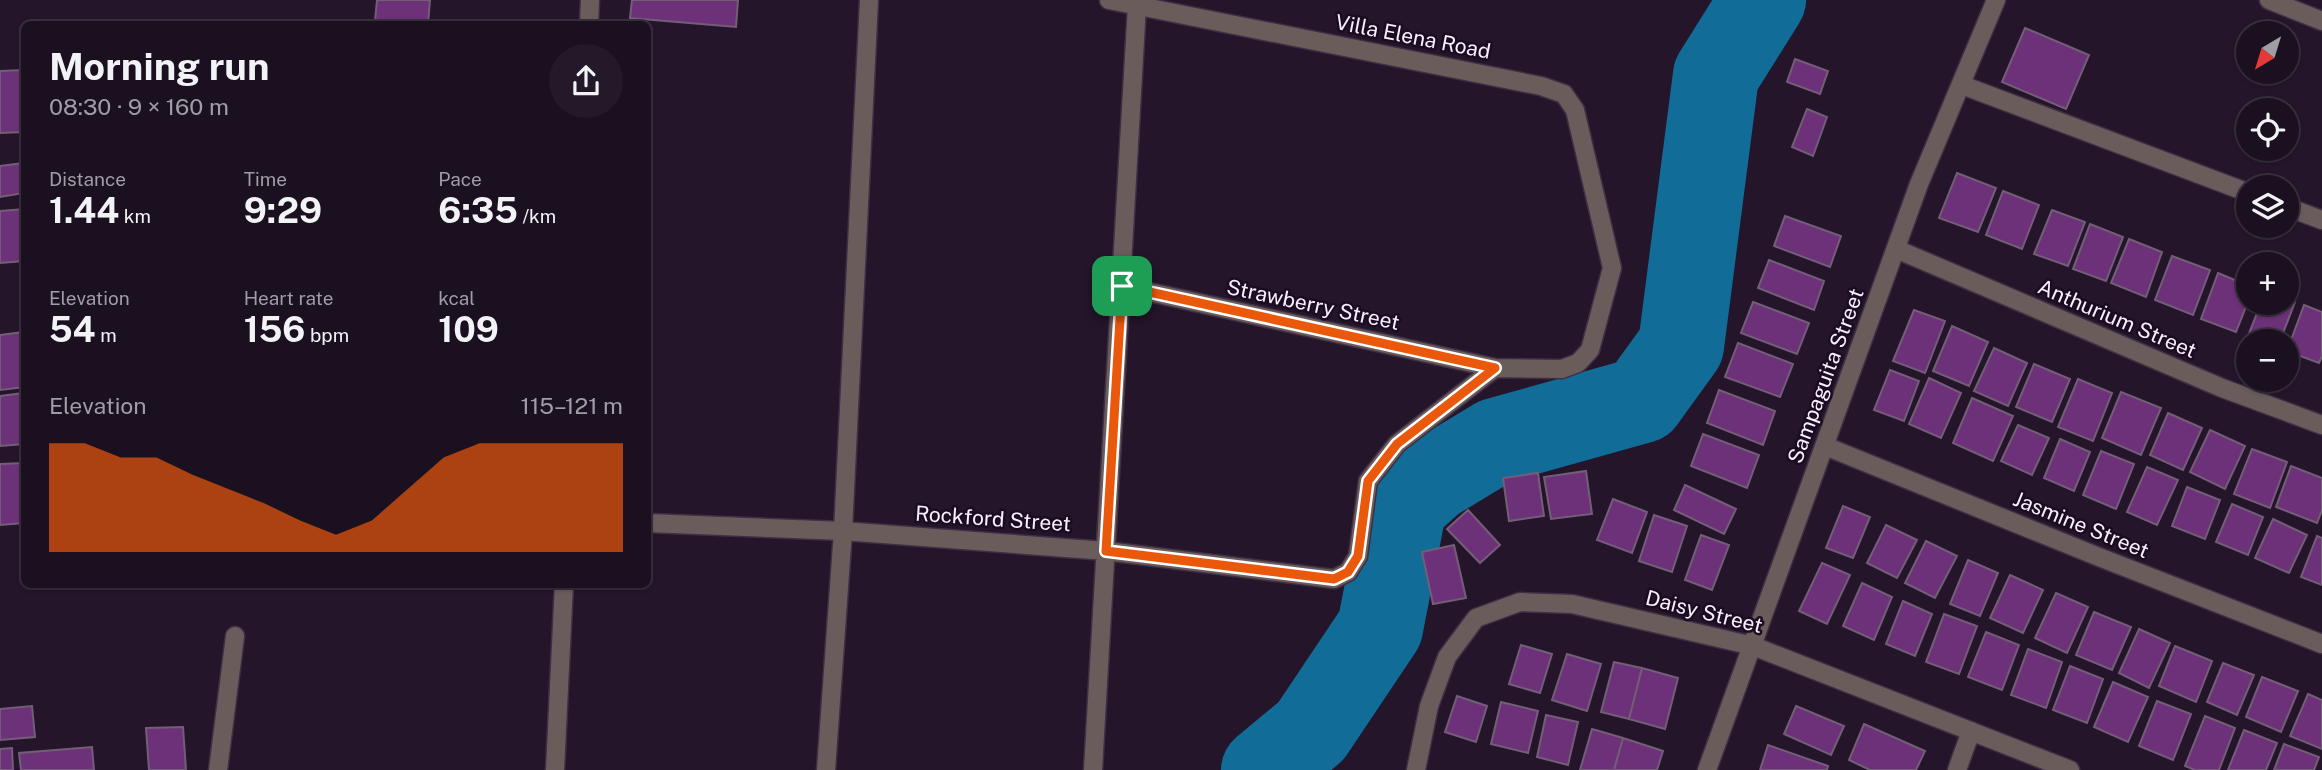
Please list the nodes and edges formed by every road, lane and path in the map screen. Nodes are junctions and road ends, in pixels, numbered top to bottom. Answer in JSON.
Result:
{"nodes":[{"id":1,"x":590,"y":0,"type":"edge"},
{"id":2,"x":869,"y":0,"type":"edge"},
{"id":3,"x":1109,"y":0,"type":"edge"},
{"id":4,"x":1996,"y":0,"type":"edge"},
{"id":5,"x":2269,"y":0,"type":"edge"},
{"id":6,"x":1137,"y":5,"type":"junction"},
{"id":7,"x":2322,"y":20,"type":"edge"},
{"id":8,"x":589,"y":21,"type":"edge"},
{"id":9,"x":1962,"y":85,"type":"junction"},
{"id":10,"x":1575,"y":110,"type":"joint"},
{"id":11,"x":2236,"y":187,"type":"edge"},
{"id":12,"x":2299,"y":211,"type":"edge"},
{"id":13,"x":2322,"y":220,"type":"edge"},
{"id":14,"x":1896,"y":250,"type":"junction"},
{"id":15,"x":1122,"y":286,"type":"junction"},
{"id":16,"x":1495,"y":368,"type":"junction"},
{"id":17,"x":2322,"y":425,"type":"edge"},
{"id":18,"x":1825,"y":446,"type":"junction"},
{"id":19,"x":651,"y":523,"type":"edge"},
{"id":20,"x":843,"y":531,"type":"junction"},
{"id":21,"x":1106,"y":551,"type":"junction"},
{"id":22,"x":564,"y":588,"type":"edge"},
{"id":23,"x":235,"y":636,"type":"dead end"},
{"id":24,"x":2322,"y":644,"type":"edge"},
{"id":25,"x":1753,"y":646,"type":"junction"},
{"id":26,"x":1971,"y":731,"type":"junction"},
{"id":27,"x":218,"y":770,"type":"edge"},
{"id":28,"x":555,"y":770,"type":"edge"},
{"id":29,"x":826,"y":770,"type":"edge"},
{"id":30,"x":1093,"y":770,"type":"edge"},
{"id":31,"x":1416,"y":770,"type":"edge"},
{"id":32,"x":1707,"y":770,"type":"edge"},
{"id":33,"x":1957,"y":770,"type":"edge"},
{"id":34,"x":2070,"y":770,"type":"edge"}],
"edges":[{"from":1,"to":8,"type":"street"},
{"from":2,"to":20,"type":"street"},
{"from":3,"to":6,"type":"street","name":"Villa Elena Road"},
{"from":4,"to":9,"type":"street","name":"Sampaguita Street"},
{"from":5,"to":7,"type":"street"},
{"from":6,"to":10,"type":"street","name":"Villa Elena Road"},
{"from":6,"to":15,"type":"street"},
{"from":9,"to":11,"type":"street"},
{"from":9,"to":14,"type":"street","name":"Sampaguita Street"},
{"from":10,"to":16,"type":"street","name":"Strawberry Street"},
{"from":12,"to":13,"type":"street"},
{"from":14,"to":17,"type":"street","name":"Anthurium Street"},
{"from":14,"to":18,"type":"street","name":"Sampaguita Street"},
{"from":15,"to":16,"type":"street","name":"Strawberry Street"},
{"from":15,"to":21,"type":"street"},
{"from":16,"to":21,"type":"street","name":"Rockford Street"},
{"from":18,"to":24,"type":"street","name":"Jasmine Street"},
{"from":18,"to":25,"type":"street","name":"Sampaguita Street"},
{"from":19,"to":20,"type":"street","name":"Rockford Street"},
{"from":20,"to":21,"type":"street","name":"Rockford Street"},
{"from":20,"to":29,"type":"street"},
{"from":21,"to":30,"type":"street"},
{"from":22,"to":28,"type":"street"},
{"from":23,"to":27,"type":"street"},
{"from":25,"to":26,"type":"street","name":"Daisy Street"},
{"from":25,"to":31,"type":"street","name":"Daisy Street"},
{"from":25,"to":32,"type":"street","name":"Sampaguita Street"},
{"from":26,"to":33,"type":"street"},
{"from":26,"to":34,"type":"street","name":"Daisy Street"}]}
